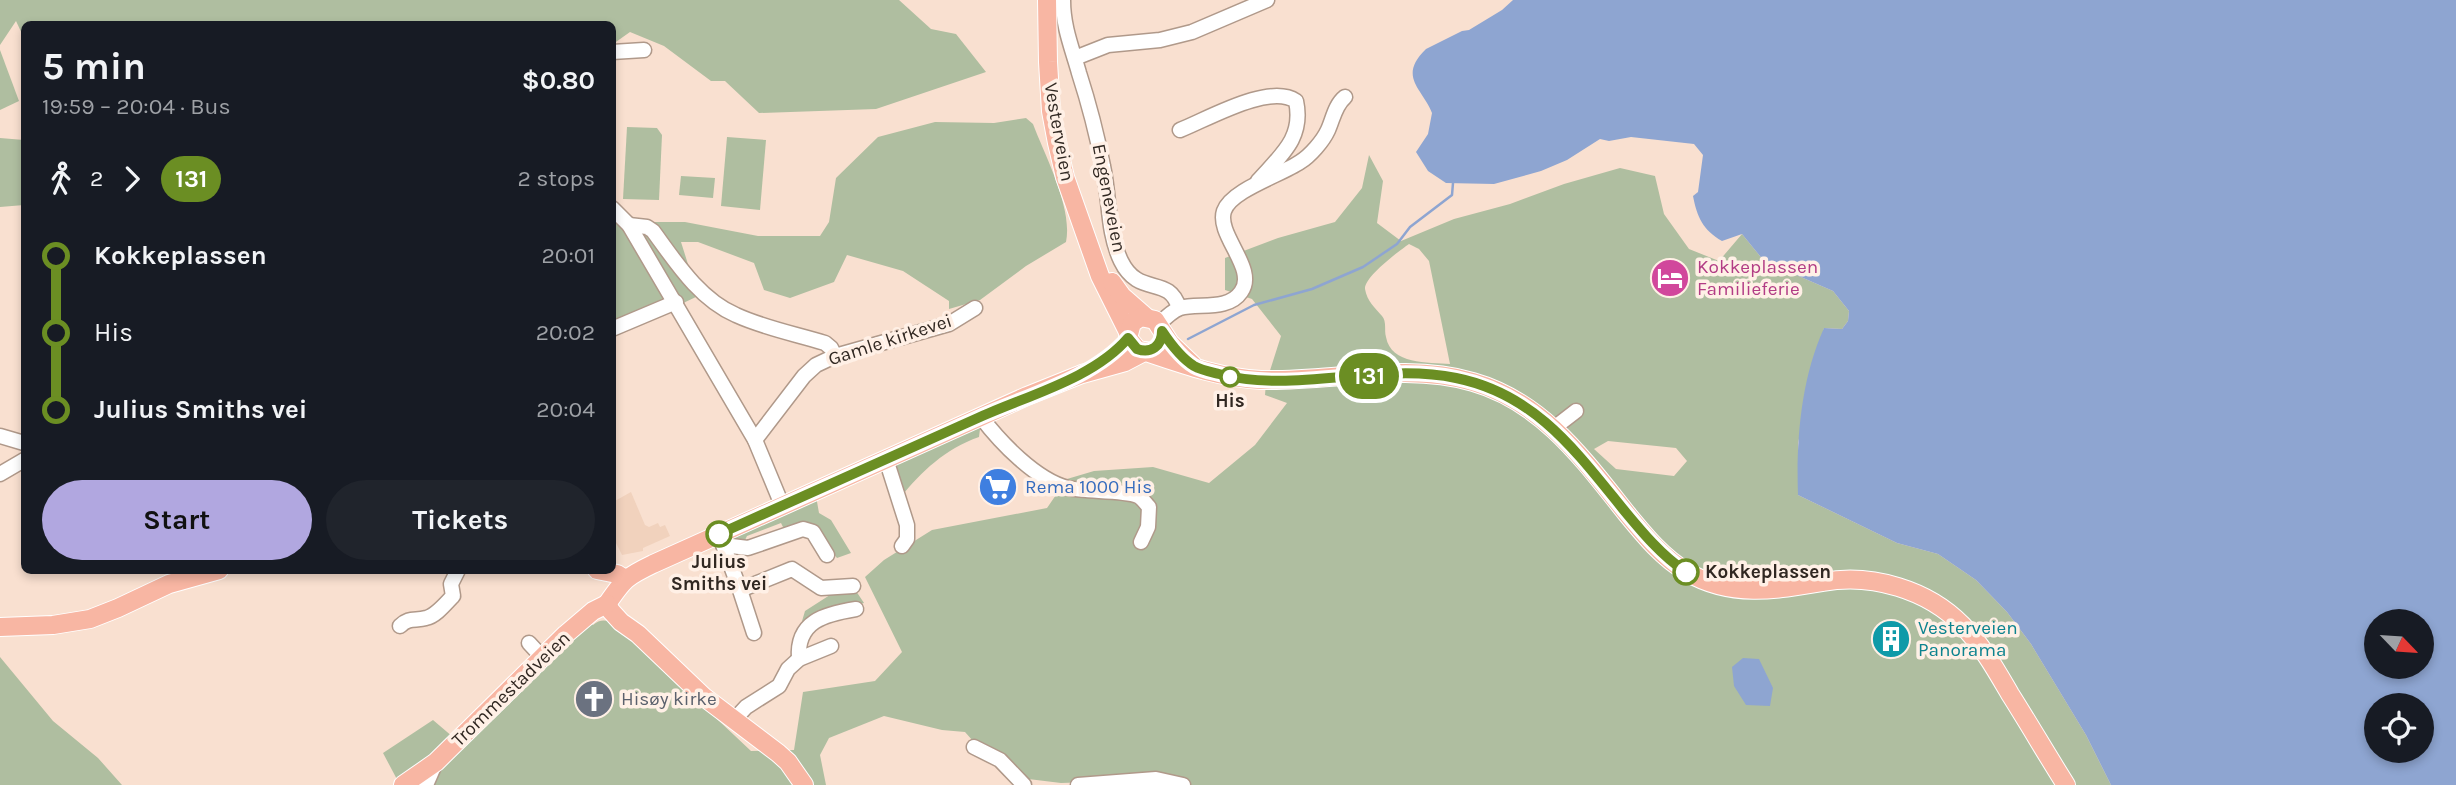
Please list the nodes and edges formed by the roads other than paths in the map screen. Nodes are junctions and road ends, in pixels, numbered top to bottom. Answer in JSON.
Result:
{"nodes":[{"id":1,"x":1047,"y":0,"type":"edge"},
{"id":2,"x":1063,"y":0,"type":"edge"},
{"id":3,"x":1266,"y":0,"type":"edge"},
{"id":4,"x":644,"y":50,"type":"dead end"},
{"id":5,"x":616,"y":52,"type":"edge"},
{"id":6,"x":1075,"y":58,"type":"junction"},
{"id":7,"x":1345,"y":97,"type":"dead end"},
{"id":8,"x":1180,"y":130,"type":"dead end"},
{"id":9,"x":1253,"y":187,"type":"junction"},
{"id":10,"x":616,"y":212,"type":"edge"},
{"id":11,"x":629,"y":225,"type":"junction"},
{"id":12,"x":1096,"y":260,"type":"junction"},
{"id":13,"x":676,"y":302,"type":"junction"},
{"id":14,"x":975,"y":308,"type":"dead end"},
{"id":15,"x":1179,"y":308,"type":"junction"},
{"id":16,"x":1155,"y":324,"type":"junction"},
{"id":17,"x":616,"y":327,"type":"edge"},
{"id":18,"x":1128,"y":335,"type":"junction"},
{"id":19,"x":1147,"y":351,"type":"junction"},
{"id":20,"x":835,"y":356,"type":"junction"},
{"id":21,"x":1193,"y":365,"type":"junction"},
{"id":22,"x":1082,"y":374,"type":"junction"},
{"id":23,"x":1576,"y":411,"type":"dead end"},
{"id":24,"x":981,"y":417,"type":"junction"},
{"id":25,"x":1554,"y":428,"type":"junction"},
{"id":26,"x":0,"y":436,"type":"edge"},
{"id":27,"x":755,"y":440,"type":"junction"},
{"id":28,"x":21,"y":442,"type":"edge"},
{"id":29,"x":886,"y":459,"type":"junction"},
{"id":30,"x":21,"y":462,"type":"edge"},
{"id":31,"x":0,"y":474,"type":"edge"},
{"id":32,"x":782,"y":505,"type":"junction"},
{"id":33,"x":721,"y":539,"type":"junction"},
{"id":34,"x":1141,"y":542,"type":"dead end"},
{"id":35,"x":902,"y":546,"type":"dead end"},
{"id":36,"x":827,"y":555,"type":"dead end"},
{"id":37,"x":205,"y":574,"type":"edge"},
{"id":38,"x":456,"y":574,"type":"edge"},
{"id":39,"x":616,"y":574,"type":"edge"},
{"id":40,"x":625,"y":579,"type":"junction"},
{"id":41,"x":853,"y":586,"type":"dead end"},
{"id":42,"x":740,"y":590,"type":"junction"},
{"id":43,"x":610,"y":600,"type":"junction"},
{"id":44,"x":856,"y":609,"type":"dead end"},
{"id":45,"x":400,"y":626,"type":"dead end"},
{"id":46,"x":0,"y":627,"type":"edge"},
{"id":47,"x":754,"y":633,"type":"dead end"},
{"id":48,"x":529,"y":643,"type":"dead end"},
{"id":49,"x":831,"y":646,"type":"dead end"},
{"id":50,"x":542,"y":657,"type":"junction"},
{"id":51,"x":799,"y":659,"type":"junction"},
{"id":52,"x":734,"y":720,"type":"junction"},
{"id":53,"x":974,"y":747,"type":"dead end"},
{"id":54,"x":436,"y":762,"type":"junction"},
{"id":55,"x":403,"y":785,"type":"edge"},
{"id":56,"x":426,"y":785,"type":"edge"},
{"id":57,"x":804,"y":785,"type":"edge"},
{"id":58,"x":1024,"y":785,"type":"edge"},
{"id":59,"x":1077,"y":785,"type":"edge"},
{"id":60,"x":1183,"y":785,"type":"edge"},
{"id":61,"x":2066,"y":785,"type":"edge"}],
"edges":[{"from":1,"to":12,"type":"main road","name":"Vesterveien"},
{"from":2,"to":6,"type":"street","name":"Engeneveien"},
{"from":3,"to":6,"type":"street"},
{"from":4,"to":5,"type":"street"},
{"from":6,"to":15,"type":"street","name":"Engeneveien"},
{"from":7,"to":9,"type":"street"},
{"from":8,"to":9,"type":"street"},
{"from":9,"to":15,"type":"street"},
{"from":10,"to":11,"type":"street"},
{"from":11,"to":13,"type":"street"},
{"from":11,"to":20,"type":"street"},
{"from":12,"to":16,"type":"main road","name":"Vesterveien"},
{"from":12,"to":18,"type":"main road","name":"Vesterveien"},
{"from":13,"to":17,"type":"street"},
{"from":13,"to":27,"type":"street"},
{"from":14,"to":20,"type":"street","name":"Gamle kirkevei"},
{"from":15,"to":16,"type":"street"},
{"from":16,"to":18,"type":"main road"},
{"from":16,"to":19,"type":"main road"},
{"from":16,"to":21,"type":"main road","name":"Vesterveien"},
{"from":18,"to":19,"type":"main road"},
{"from":18,"to":22,"type":"main road"},
{"from":19,"to":21,"type":"main road","name":"Vesterveien"},
{"from":19,"to":22,"type":"main road"},
{"from":20,"to":27,"type":"street","name":"Gamle kirkevei"},
{"from":21,"to":25,"type":"main road","name":"Vesterveien"},
{"from":22,"to":24,"type":"main road"},
{"from":23,"to":25,"type":"street"},
{"from":24,"to":29,"type":"main road"},
{"from":24,"to":34,"type":"street"},
{"from":25,"to":61,"type":"main road","name":"Vesterveien"},
{"from":26,"to":28,"type":"street"},
{"from":27,"to":32,"type":"street"},
{"from":29,"to":32,"type":"main road"},
{"from":29,"to":35,"type":"street"},
{"from":30,"to":31,"type":"street"},
{"from":32,"to":33,"type":"main road"},
{"from":33,"to":36,"type":"street"},
{"from":33,"to":40,"type":"main road"},
{"from":33,"to":42,"type":"street"},
{"from":37,"to":46,"type":"main road"},
{"from":38,"to":45,"type":"street"},
{"from":39,"to":40,"type":"main road"},
{"from":40,"to":43,"type":"main road","name":"Trommestadveien"},
{"from":41,"to":42,"type":"street"},
{"from":42,"to":47,"type":"street"},
{"from":43,"to":50,"type":"main road","name":"Trommestadveien"},
{"from":43,"to":52,"type":"main road"},
{"from":44,"to":51,"type":"street"},
{"from":48,"to":50,"type":"street"},
{"from":49,"to":51,"type":"street"},
{"from":50,"to":54,"type":"main road","name":"Trommestadveien"},
{"from":51,"to":52,"type":"street"},
{"from":52,"to":57,"type":"main road"},
{"from":53,"to":58,"type":"street"},
{"from":54,"to":55,"type":"main road"},
{"from":54,"to":56,"type":"street","name":"Trommestadveien"},
{"from":59,"to":60,"type":"street"}]}
